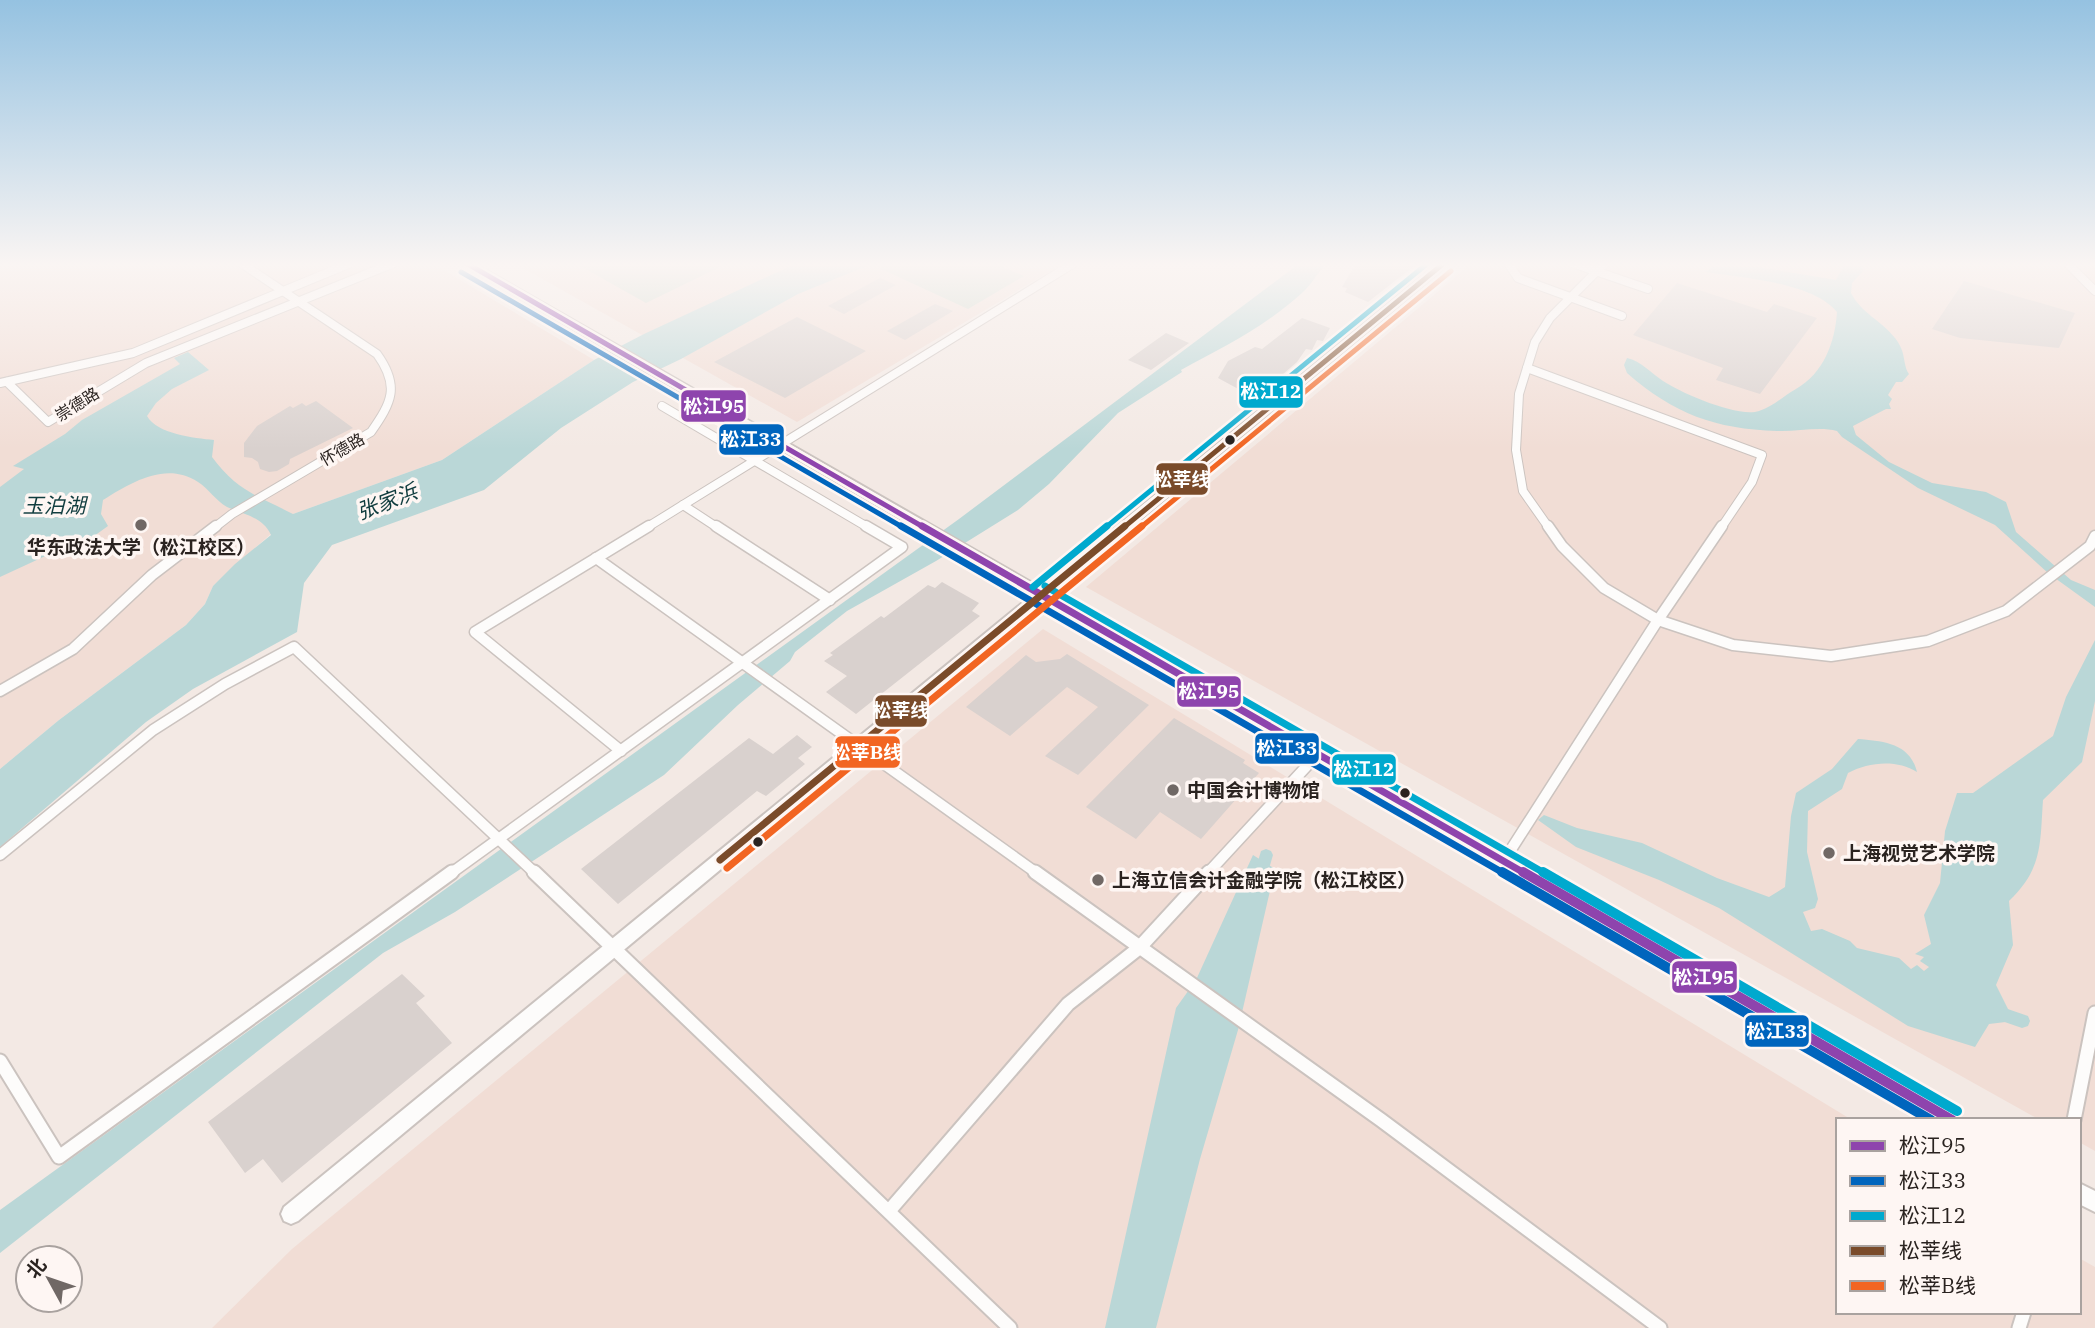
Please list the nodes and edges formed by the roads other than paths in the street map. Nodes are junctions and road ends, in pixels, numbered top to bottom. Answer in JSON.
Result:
{"nodes":[{"id":1,"x":196,"y":325,"type":"edge"},
{"id":2,"x":241,"y":325,"type":"edge"},
{"id":3,"x":333,"y":325,"type":"edge"},
{"id":4,"x":573,"y":325,"type":"edge"},
{"id":5,"x":973,"y":325,"type":"edge"},
{"id":6,"x":1369,"y":325,"type":"edge"},
{"id":7,"x":1546,"y":325,"type":"edge"},
{"id":8,"x":142,"y":347,"type":"junction"},
{"id":9,"x":156,"y":359,"type":"junction"},
{"id":10,"x":1527,"y":368,"type":"junction"},
{"id":11,"x":4,"y":383,"type":"edge"},
{"id":12,"x":662,"y":405,"type":"dead end"},
{"id":13,"x":779,"y":444,"type":"junction"},
{"id":14,"x":755,"y":461,"type":"junction"},
{"id":15,"x":682,"y":505,"type":"junction"},
{"id":16,"x":2095,"y":536,"type":"edge"},
{"id":17,"x":596,"y":558,"type":"junction"},
{"id":18,"x":1040,"y":595,"type":"junction"},
{"id":19,"x":830,"y":600,"type":"junction"},
{"id":20,"x":1658,"y":620,"type":"junction"},
{"id":21,"x":743,"y":663,"type":"junction"},
{"id":22,"x":0,"y":691,"type":"edge"},
{"id":23,"x":858,"y":745,"type":"junction"},
{"id":24,"x":621,"y":751,"type":"junction"},
{"id":25,"x":1317,"y":755,"type":"junction"},
{"id":26,"x":500,"y":839,"type":"junction"},
{"id":27,"x":0,"y":855,"type":"edge"},
{"id":28,"x":1503,"y":862,"type":"junction"},
{"id":29,"x":614,"y":947,"type":"junction"},
{"id":30,"x":1139,"y":948,"type":"junction"},
{"id":31,"x":2095,"y":1013,"type":"edge"},
{"id":32,"x":0,"y":1061,"type":"edge"},
{"id":33,"x":1949,"y":1118,"type":"edge"},
{"id":34,"x":2074,"y":1118,"type":"edge"},
{"id":35,"x":889,"y":1211,"type":"junction"},
{"id":36,"x":291,"y":1214,"type":"dead end"},
{"id":37,"x":1010,"y":1328,"type":"edge"},
{"id":38,"x":1660,"y":1328,"type":"edge"}],
"edges":[{"from":1,"to":8,"type":"street","name":"崇德路"},
{"from":2,"to":9,"type":"street","name":"崇德路"},
{"from":3,"to":22,"type":"street","name":"怀德路"},
{"from":4,"to":13,"type":"main road"},
{"from":5,"to":13,"type":"street"},
{"from":6,"to":18,"type":"main road"},
{"from":7,"to":10,"type":"street"},
{"from":8,"to":9,"type":"street"},
{"from":8,"to":11,"type":"street","name":"崇德路"},
{"from":9,"to":11,"type":"street","name":"崇德路"},
{"from":10,"to":20,"type":"street"},
{"from":10,"to":20,"type":"street"},
{"from":12,"to":14,"type":"street"},
{"from":13,"to":14,"type":"street"},
{"from":13,"to":18,"type":"main road"},
{"from":14,"to":15,"type":"street"},
{"from":14,"to":19,"type":"street"},
{"from":15,"to":17,"type":"street"},
{"from":15,"to":19,"type":"street"},
{"from":16,"to":20,"type":"street"},
{"from":17,"to":21,"type":"street"},
{"from":17,"to":24,"type":"street"},
{"from":18,"to":23,"type":"main road"},
{"from":18,"to":25,"type":"main road"},
{"from":19,"to":21,"type":"street"},
{"from":20,"to":28,"type":"street"},
{"from":21,"to":23,"type":"street"},
{"from":21,"to":24,"type":"street"},
{"from":23,"to":29,"type":"main road"},
{"from":23,"to":30,"type":"street"},
{"from":24,"to":26,"type":"street"},
{"from":25,"to":28,"type":"main road"},
{"from":25,"to":30,"type":"street"},
{"from":26,"to":27,"type":"street"},
{"from":26,"to":29,"type":"street"},
{"from":26,"to":32,"type":"street"},
{"from":28,"to":33,"type":"main road"},
{"from":29,"to":35,"type":"street"},
{"from":29,"to":36,"type":"main road"},
{"from":30,"to":35,"type":"street"},
{"from":30,"to":38,"type":"street"},
{"from":31,"to":34,"type":"street"},
{"from":35,"to":37,"type":"street"}]}
